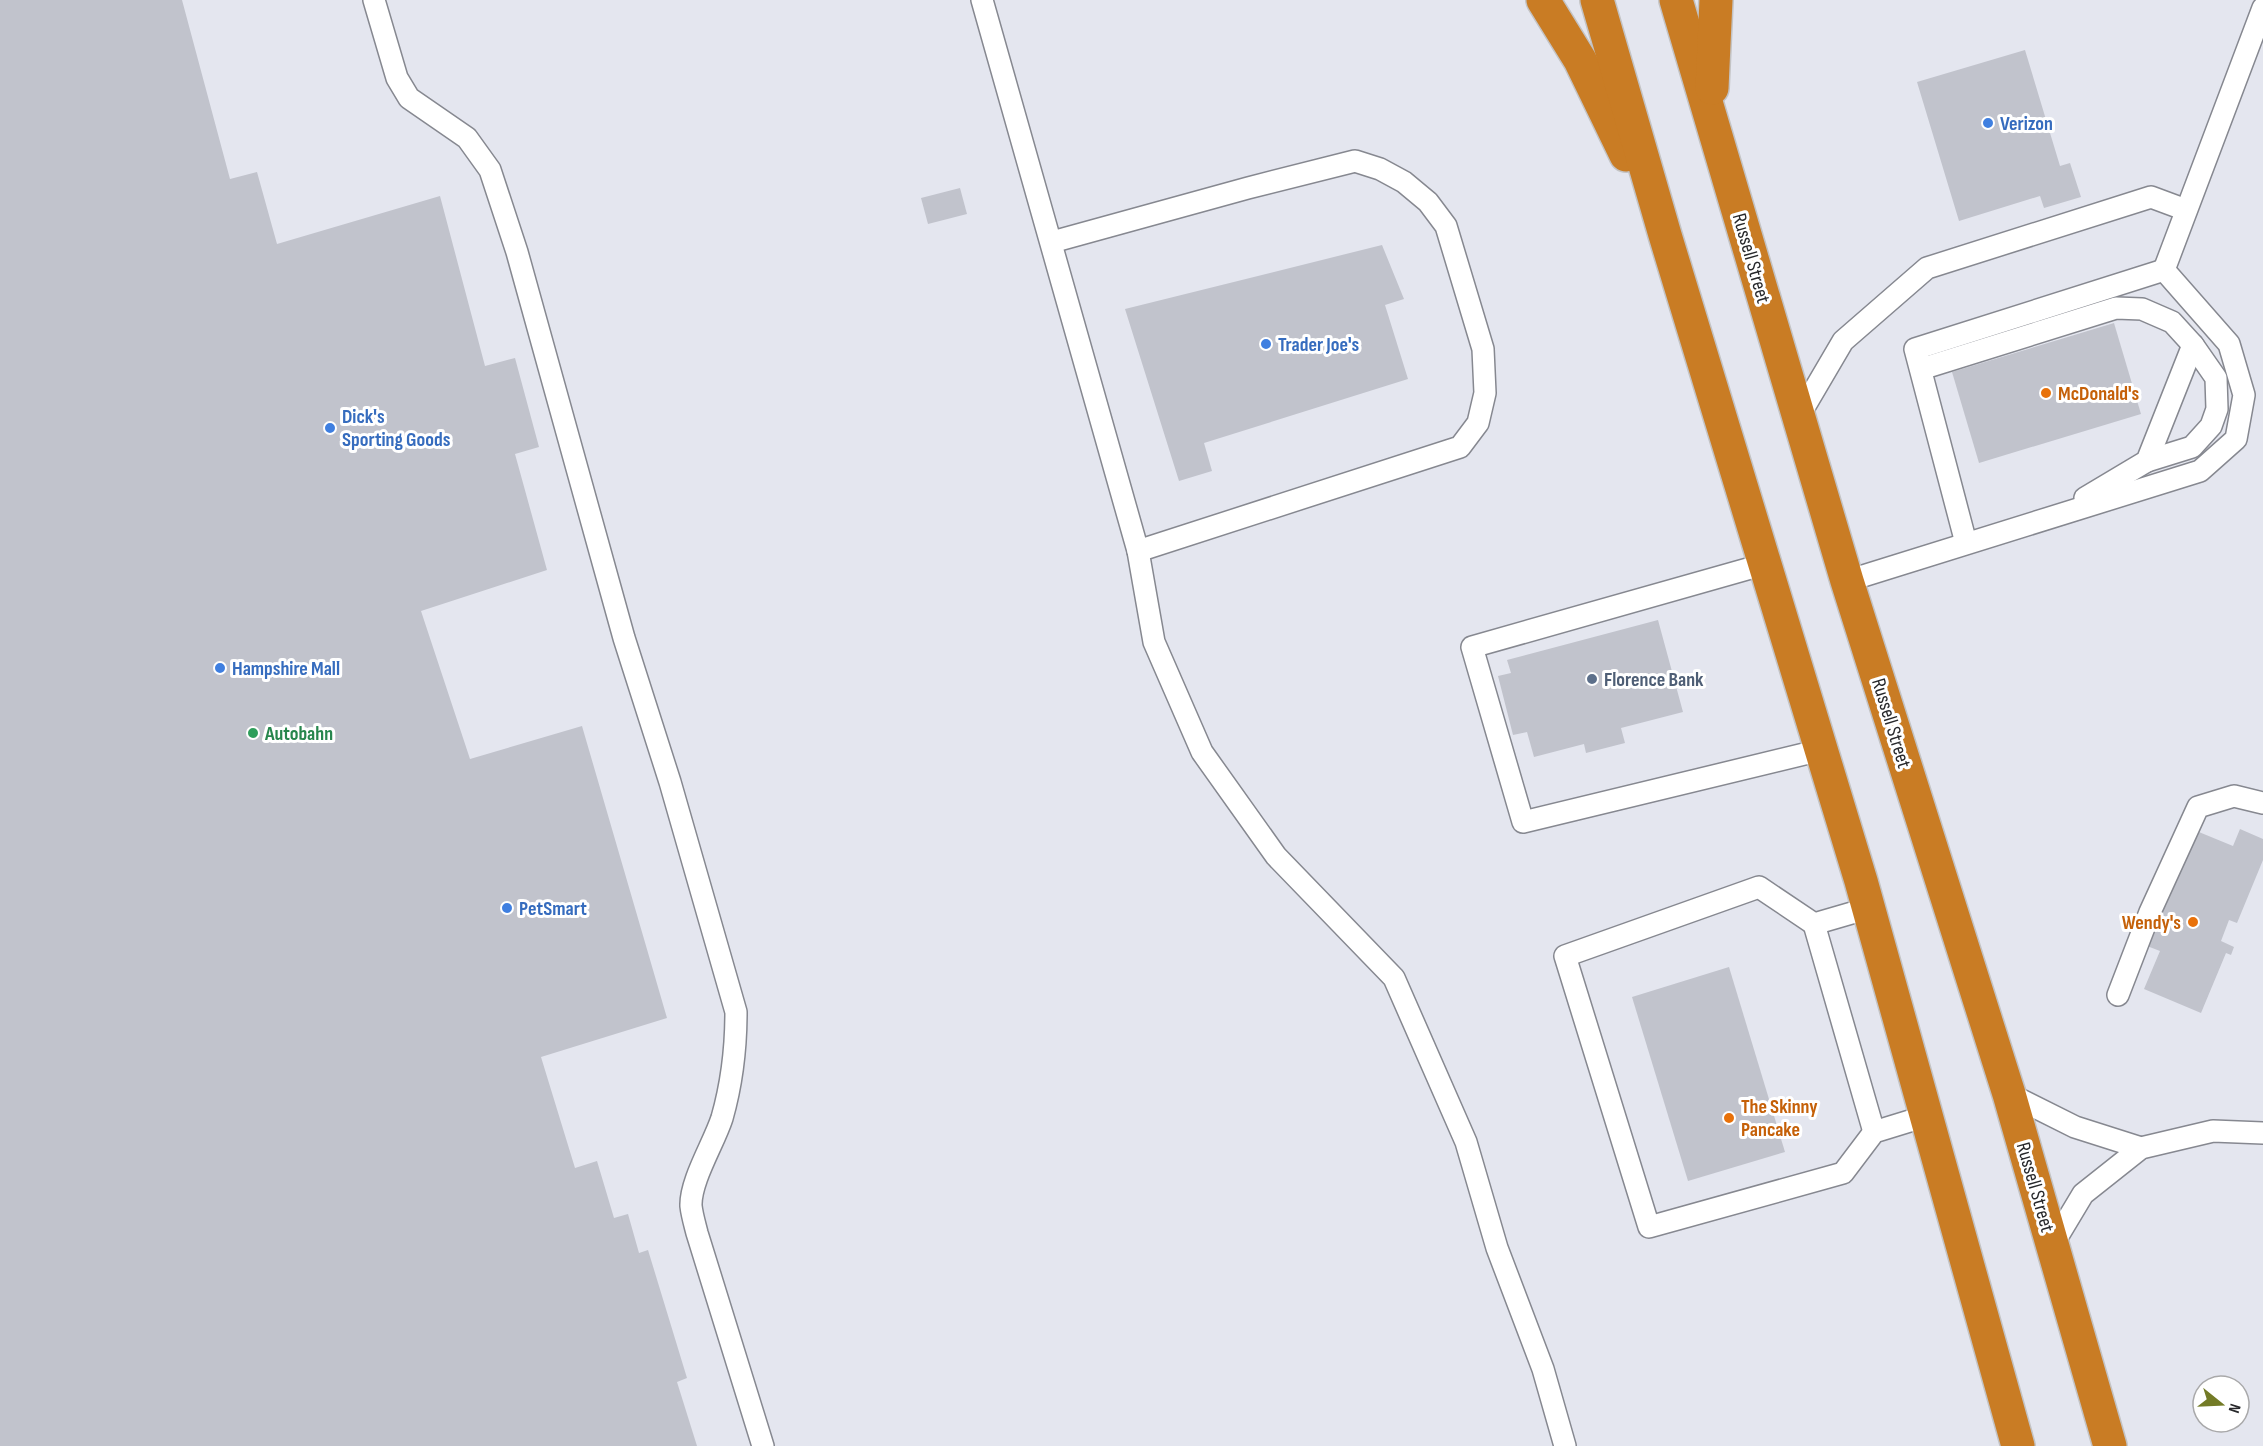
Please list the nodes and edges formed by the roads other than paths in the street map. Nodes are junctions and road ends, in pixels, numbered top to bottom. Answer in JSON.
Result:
{"nodes":[{"id":1,"x":374,"y":0,"type":"edge"},
{"id":2,"x":982,"y":0,"type":"edge"},
{"id":3,"x":1543,"y":0,"type":"edge"},
{"id":4,"x":1597,"y":0,"type":"edge"},
{"id":5,"x":1676,"y":0,"type":"edge"},
{"id":6,"x":1716,"y":0,"type":"edge"},
{"id":7,"x":2263,"y":8,"type":"edge"},
{"id":8,"x":1711,"y":117,"type":"junction"},
{"id":9,"x":2186,"y":210,"type":"junction"},
{"id":10,"x":1665,"y":235,"type":"junction"},
{"id":11,"x":1052,"y":242,"type":"junction"},
{"id":12,"x":2164,"y":270,"type":"junction"},
{"id":13,"x":2193,"y":345,"type":"junction"},
{"id":14,"x":1921,"y":369,"type":"junction"},
{"id":15,"x":1799,"y":416,"type":"junction"},
{"id":16,"x":2147,"y":461,"type":"junction"},
{"id":17,"x":2056,"y":515,"type":"junction"},
{"id":18,"x":1966,"y":543,"type":"junction"},
{"id":19,"x":1138,"y":551,"type":"junction"},
{"id":20,"x":1765,"y":564,"type":"junction"},
{"id":21,"x":1847,"y":581,"type":"junction"},
{"id":22,"x":1821,"y":750,"type":"junction"},
{"id":23,"x":2263,"y":804,"type":"edge"},
{"id":24,"x":1869,"y":908,"type":"junction"},
{"id":25,"x":1814,"y":924,"type":"junction"},
{"id":26,"x":2118,"y":995,"type":"dead end"},
{"id":27,"x":2009,"y":1094,"type":"junction"},
{"id":28,"x":1926,"y":1116,"type":"junction"},
{"id":29,"x":1874,"y":1132,"type":"junction"},
{"id":30,"x":2263,"y":1133,"type":"edge"},
{"id":31,"x":2141,"y":1148,"type":"junction"},
{"id":32,"x":2053,"y":1244,"type":"junction"},
{"id":33,"x":763,"y":1446,"type":"edge"},
{"id":34,"x":1565,"y":1446,"type":"edge"},
{"id":35,"x":2018,"y":1446,"type":"edge"},
{"id":36,"x":2110,"y":1446,"type":"edge"}],
"edges":[{"from":1,"to":33,"type":"lane"},
{"from":2,"to":11,"type":"lane"},
{"from":3,"to":10,"type":"highway"},
{"from":4,"to":10,"type":"highway"},
{"from":5,"to":8,"type":"highway","name":"Russell Street"},
{"from":6,"to":8,"type":"highway"},
{"from":7,"to":9,"type":"lane"},
{"from":8,"to":15,"type":"highway","name":"Russell Street"},
{"from":9,"to":12,"type":"lane"},
{"from":9,"to":15,"type":"lane"},
{"from":10,"to":20,"type":"highway"},
{"from":11,"to":19,"type":"lane"},
{"from":11,"to":19,"type":"lane"},
{"from":12,"to":14,"type":"lane"},
{"from":12,"to":17,"type":"lane"},
{"from":13,"to":14,"type":"lane"},
{"from":13,"to":16,"type":"lane"},
{"from":13,"to":16,"type":"lane"},
{"from":14,"to":18,"type":"lane"},
{"from":15,"to":21,"type":"highway","name":"Russell Street"},
{"from":16,"to":17,"type":"lane"},
{"from":17,"to":18,"type":"lane"},
{"from":18,"to":21,"type":"lane"},
{"from":19,"to":34,"type":"lane"},
{"from":20,"to":22,"type":"highway"},
{"from":20,"to":22,"type":"lane"},
{"from":21,"to":27,"type":"highway","name":"Russell Street"},
{"from":22,"to":24,"type":"highway"},
{"from":23,"to":26,"type":"lane"},
{"from":24,"to":25,"type":"lane"},
{"from":24,"to":28,"type":"highway"},
{"from":25,"to":29,"type":"lane"},
{"from":25,"to":29,"type":"lane"},
{"from":27,"to":31,"type":"lane"},
{"from":27,"to":32,"type":"highway","name":"Russell Street"},
{"from":28,"to":29,"type":"lane"},
{"from":28,"to":35,"type":"highway"},
{"from":30,"to":31,"type":"lane"},
{"from":31,"to":32,"type":"lane"},
{"from":32,"to":36,"type":"highway","name":"Russell Street"}]}
